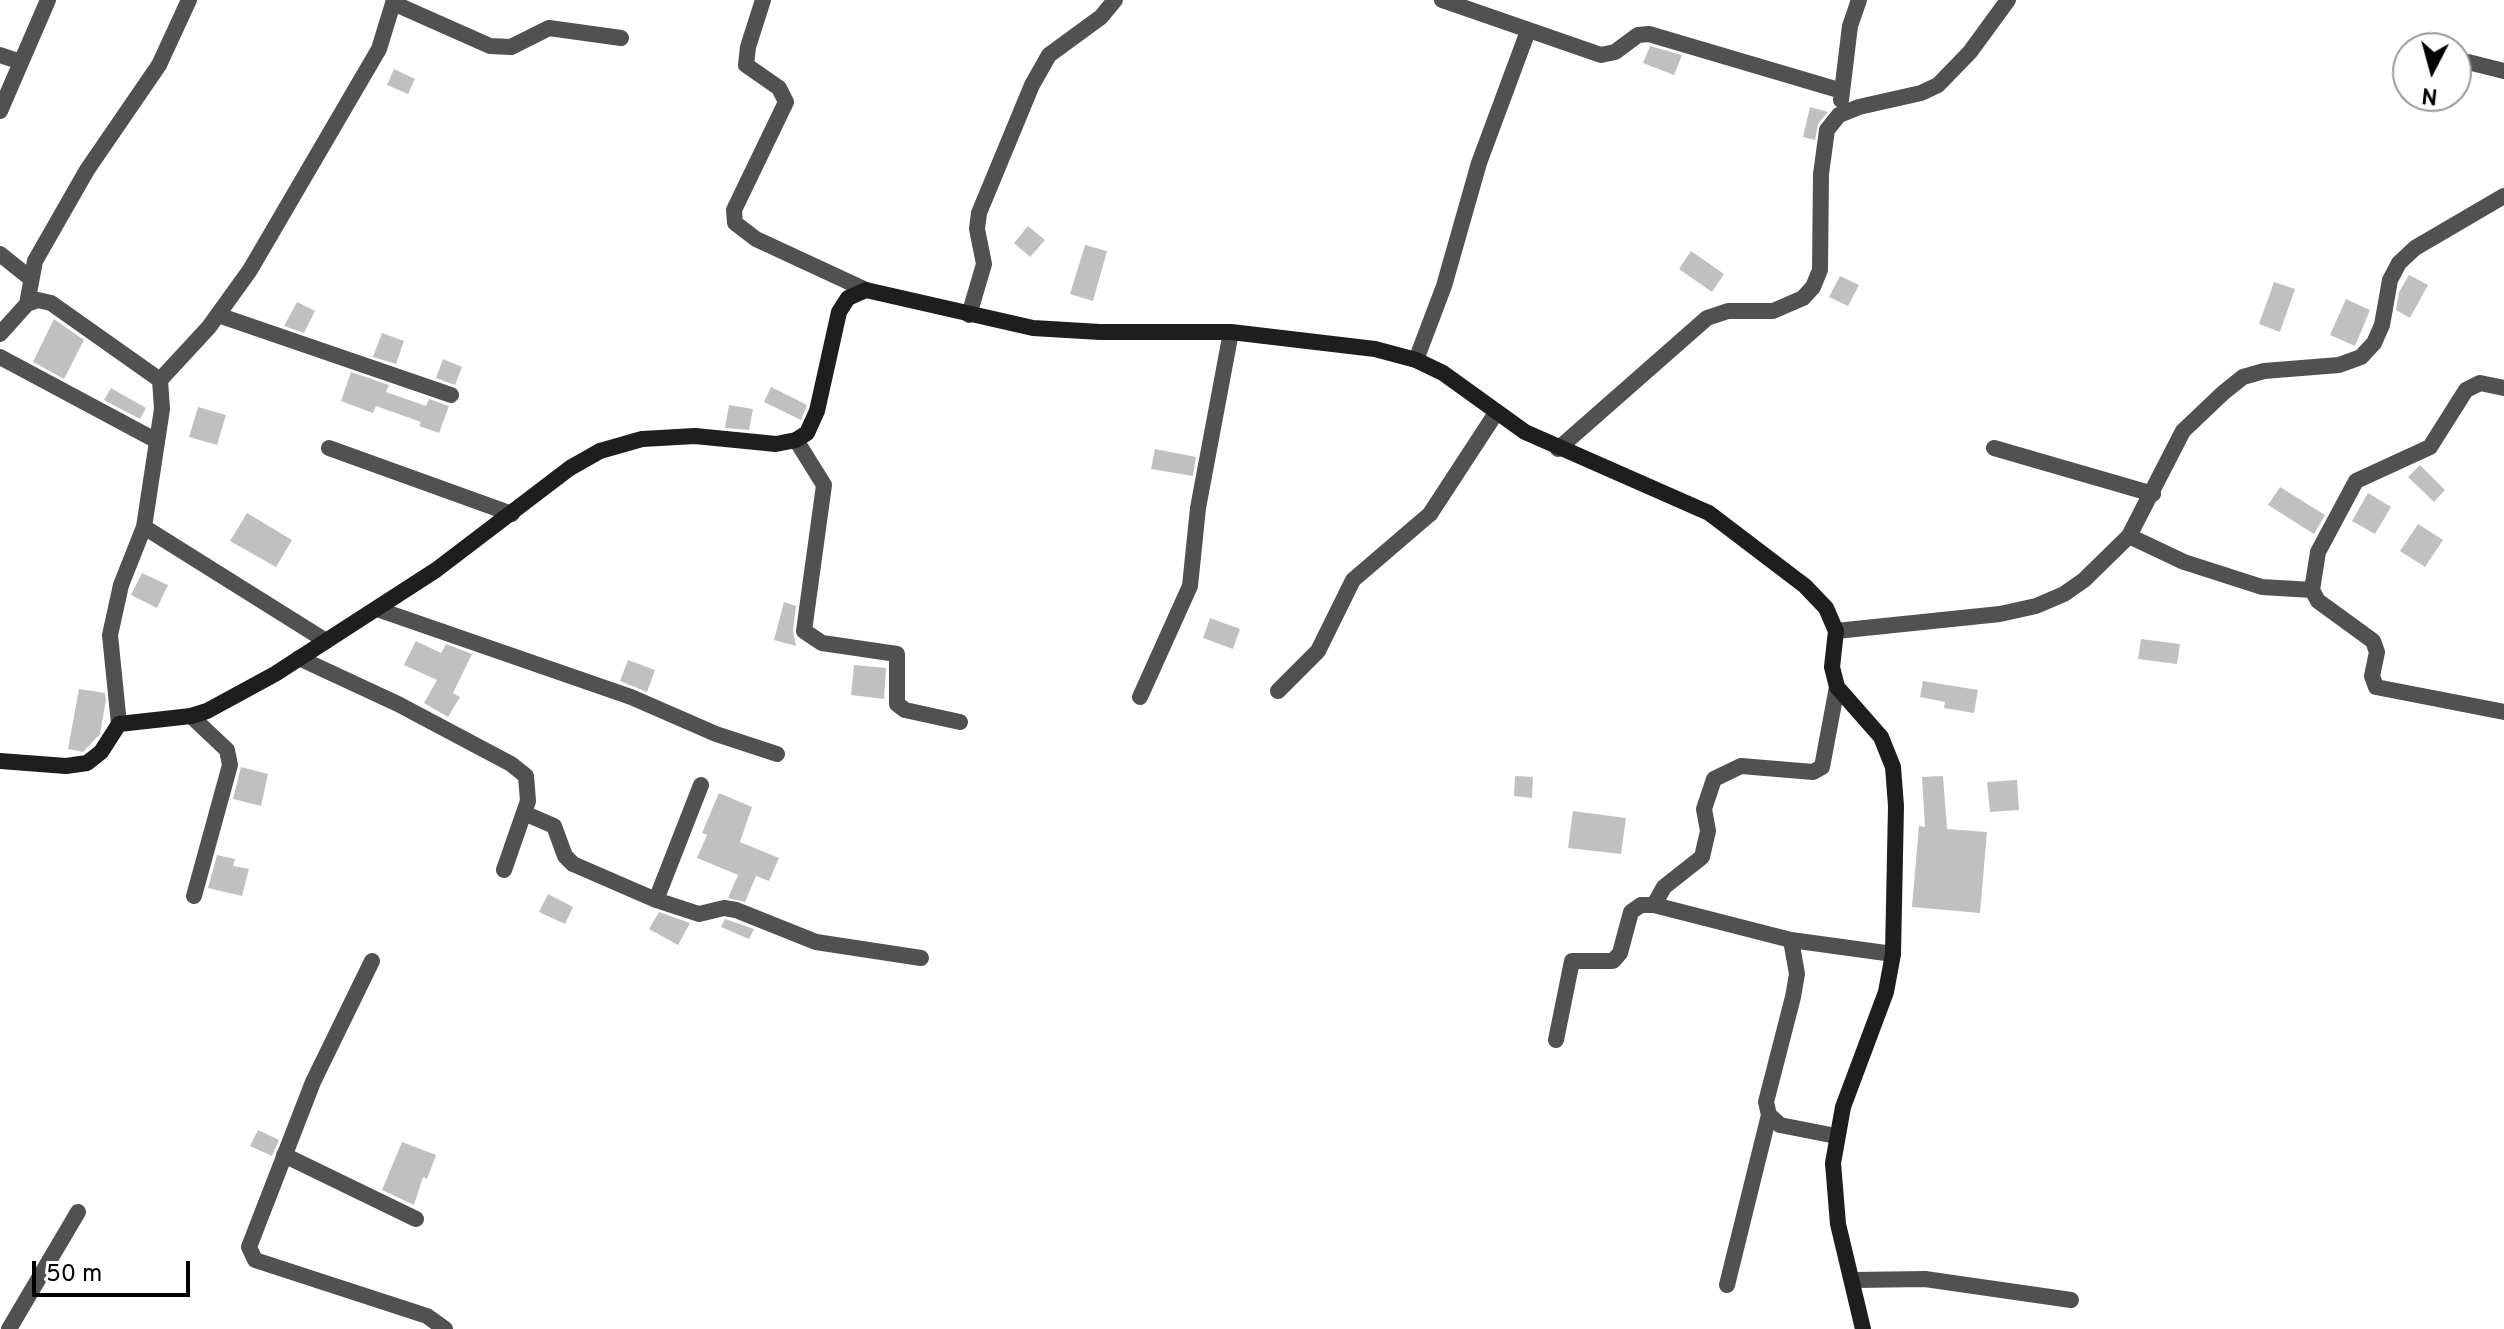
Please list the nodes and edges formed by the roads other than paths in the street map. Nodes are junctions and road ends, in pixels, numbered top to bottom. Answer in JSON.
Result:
{"nodes":[{"id":1,"x":48,"y":0,"type":"edge"},
{"id":2,"x":189,"y":0,"type":"edge"},
{"id":3,"x":763,"y":0,"type":"edge"},
{"id":4,"x":1115,"y":0,"type":"edge"},
{"id":5,"x":1442,"y":0,"type":"edge"},
{"id":6,"x":1859,"y":0,"type":"edge"},
{"id":7,"x":2008,"y":0,"type":"edge"},
{"id":8,"x":394,"y":1,"type":"edge"},
{"id":9,"x":1528,"y":31,"type":"junction"},
{"id":10,"x":621,"y":38,"type":"dead end"},
{"id":11,"x":0,"y":55,"type":"edge"},
{"id":12,"x":21,"y":62,"type":"junction"},
{"id":13,"x":2472,"y":63,"type":"edge"},
{"id":14,"x":2504,"y":71,"type":"edge"},
{"id":15,"x":1842,"y":91,"type":"junction"},
{"id":16,"x":0,"y":111,"type":"edge"},
{"id":17,"x":1839,"y":115,"type":"junction"},
{"id":18,"x":2504,"y":196,"type":"edge"},
{"id":19,"x":0,"y":254,"type":"edge"},
{"id":20,"x":30,"y":278,"type":"junction"},
{"id":21,"x":866,"y":290,"type":"junction"},
{"id":22,"x":27,"y":304,"type":"junction"},
{"id":23,"x":218,"y":315,"type":"junction"},
{"id":24,"x":969,"y":315,"type":"junction"},
{"id":25,"x":1231,"y":332,"type":"junction"},
{"id":26,"x":0,"y":334,"type":"edge"},
{"id":27,"x":0,"y":357,"type":"edge"},
{"id":28,"x":1416,"y":360,"type":"junction"},
{"id":29,"x":160,"y":380,"type":"junction"},
{"id":30,"x":2504,"y":388,"type":"edge"},
{"id":31,"x":451,"y":395,"type":"dead end"},
{"id":32,"x":1496,"y":413,"type":"junction"},
{"id":33,"x":796,"y":440,"type":"junction"},
{"id":34,"x":157,"y":441,"type":"junction"},
{"id":35,"x":329,"y":448,"type":"dead end"},
{"id":36,"x":1994,"y":448,"type":"dead end"},
{"id":37,"x":1558,"y":449,"type":"junction"},
{"id":38,"x":2153,"y":494,"type":"junction"},
{"id":39,"x":512,"y":514,"type":"junction"},
{"id":40,"x":144,"y":527,"type":"junction"},
{"id":41,"x":2129,"y":536,"type":"junction"},
{"id":42,"x":2312,"y":590,"type":"junction"},
{"id":43,"x":377,"y":609,"type":"junction"},
{"id":44,"x":1836,"y":631,"type":"junction"},
{"id":45,"x":326,"y":641,"type":"junction"},
{"id":46,"x":299,"y":658,"type":"junction"},
{"id":47,"x":1837,"y":687,"type":"junction"},
{"id":48,"x":1278,"y":691,"type":"dead end"},
{"id":49,"x":1140,"y":697,"type":"dead end"},
{"id":50,"x":2504,"y":712,"type":"edge"},
{"id":51,"x":191,"y":716,"type":"junction"},
{"id":52,"x":960,"y":722,"type":"dead end"},
{"id":53,"x":119,"y":724,"type":"junction"},
{"id":54,"x":777,"y":754,"type":"dead end"},
{"id":55,"x":0,"y":761,"type":"edge"},
{"id":56,"x":701,"y":785,"type":"dead end"},
{"id":57,"x":524,"y":813,"type":"junction"},
{"id":58,"x":504,"y":870,"type":"dead end"},
{"id":59,"x":194,"y":896,"type":"dead end"},
{"id":60,"x":656,"y":900,"type":"junction"},
{"id":61,"x":1654,"y":905,"type":"junction"},
{"id":62,"x":1791,"y":940,"type":"junction"},
{"id":63,"x":1893,"y":954,"type":"junction"},
{"id":64,"x":921,"y":958,"type":"dead end"},
{"id":65,"x":372,"y":961,"type":"dead end"},
{"id":66,"x":1556,"y":1040,"type":"dead end"},
{"id":67,"x":1769,"y":1115,"type":"junction"},
{"id":68,"x":1836,"y":1136,"type":"junction"},
{"id":69,"x":284,"y":1155,"type":"junction"},
{"id":70,"x":78,"y":1212,"type":"dead end"},
{"id":71,"x":416,"y":1219,"type":"dead end"},
{"id":72,"x":1853,"y":1280,"type":"junction"},
{"id":73,"x":1727,"y":1285,"type":"dead end"},
{"id":74,"x":2071,"y":1300,"type":"dead end"},
{"id":75,"x":9,"y":1329,"type":"edge"},
{"id":76,"x":445,"y":1329,"type":"edge"},
{"id":77,"x":1863,"y":1329,"type":"edge"}],
"edges":[{"from":1,"to":12,"type":"street"},
{"from":2,"to":20,"type":"street"},
{"from":3,"to":21,"type":"street"},
{"from":4,"to":24,"type":"street"},
{"from":5,"to":9,"type":"street"},
{"from":6,"to":15,"type":"street"},
{"from":7,"to":17,"type":"street"},
{"from":8,"to":10,"type":"street"},
{"from":8,"to":23,"type":"street"},
{"from":9,"to":15,"type":"street"},
{"from":9,"to":28,"type":"street"},
{"from":11,"to":12,"type":"street"},
{"from":12,"to":16,"type":"street"},
{"from":13,"to":14,"type":"street"},
{"from":15,"to":17,"type":"street"},
{"from":17,"to":37,"type":"street"},
{"from":18,"to":38,"type":"street"},
{"from":19,"to":20,"type":"street"},
{"from":20,"to":22,"type":"street"},
{"from":21,"to":24,"type":"street"},
{"from":21,"to":33,"type":"street"},
{"from":22,"to":26,"type":"street"},
{"from":22,"to":29,"type":"street"},
{"from":23,"to":29,"type":"street"},
{"from":23,"to":31,"type":"street"},
{"from":24,"to":25,"type":"street"},
{"from":25,"to":28,"type":"street"},
{"from":25,"to":49,"type":"street"},
{"from":27,"to":34,"type":"street"},
{"from":28,"to":32,"type":"street"},
{"from":29,"to":34,"type":"street"},
{"from":30,"to":42,"type":"street"},
{"from":32,"to":37,"type":"street"},
{"from":32,"to":48,"type":"street"},
{"from":33,"to":39,"type":"street"},
{"from":33,"to":52,"type":"street"},
{"from":34,"to":40,"type":"street"},
{"from":35,"to":39,"type":"street"},
{"from":36,"to":38,"type":"street"},
{"from":37,"to":44,"type":"street"},
{"from":38,"to":41,"type":"street"},
{"from":39,"to":43,"type":"street"},
{"from":40,"to":45,"type":"street"},
{"from":40,"to":53,"type":"street"},
{"from":41,"to":42,"type":"street"},
{"from":41,"to":44,"type":"street"},
{"from":42,"to":50,"type":"street"},
{"from":43,"to":45,"type":"street"},
{"from":43,"to":54,"type":"street"},
{"from":44,"to":47,"type":"street"},
{"from":45,"to":46,"type":"street"},
{"from":46,"to":51,"type":"street"},
{"from":46,"to":57,"type":"street"},
{"from":47,"to":61,"type":"street"},
{"from":47,"to":63,"type":"street"},
{"from":51,"to":53,"type":"street"},
{"from":51,"to":59,"type":"street"},
{"from":53,"to":55,"type":"street"},
{"from":56,"to":60,"type":"street"},
{"from":57,"to":58,"type":"street"},
{"from":57,"to":60,"type":"street"},
{"from":60,"to":64,"type":"street"},
{"from":61,"to":62,"type":"street"},
{"from":61,"to":66,"type":"street"},
{"from":62,"to":63,"type":"street"},
{"from":62,"to":67,"type":"street"},
{"from":63,"to":68,"type":"street"},
{"from":65,"to":69,"type":"street"},
{"from":67,"to":68,"type":"street"},
{"from":67,"to":73,"type":"street"},
{"from":68,"to":72,"type":"street"},
{"from":69,"to":71,"type":"street"},
{"from":69,"to":76,"type":"street"},
{"from":70,"to":75,"type":"street"},
{"from":72,"to":74,"type":"street"},
{"from":72,"to":77,"type":"street"}]}
